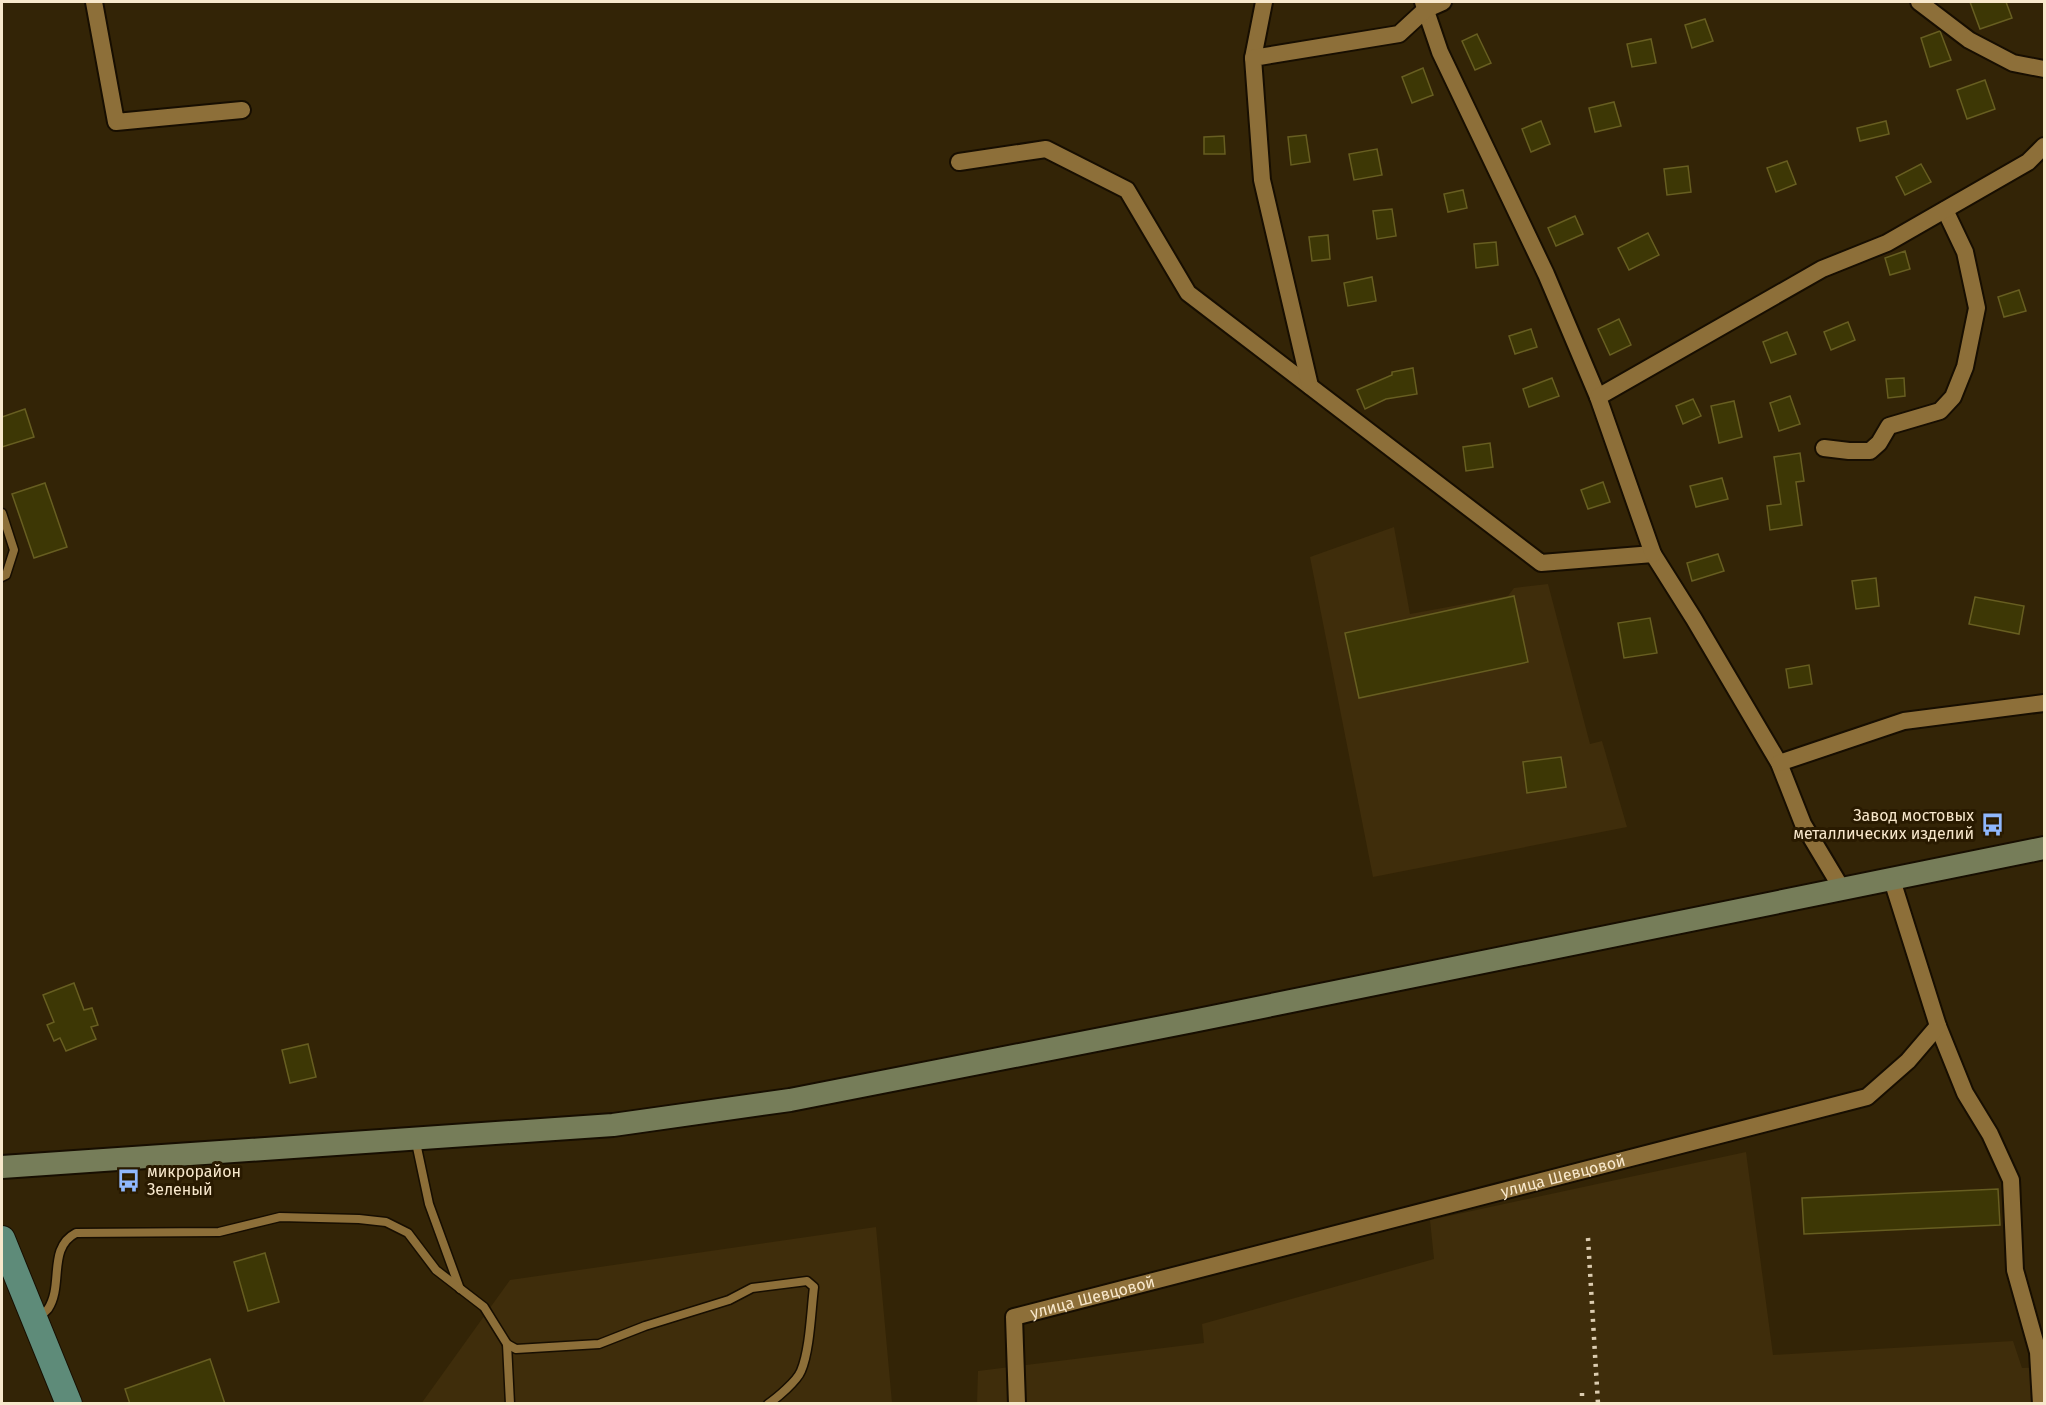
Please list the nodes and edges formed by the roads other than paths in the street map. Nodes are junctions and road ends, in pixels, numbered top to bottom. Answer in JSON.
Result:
{"nodes":[{"id":1,"x":94,"y":2,"type":"edge"},
{"id":2,"x":1263,"y":2,"type":"edge"},
{"id":3,"x":1443,"y":2,"type":"edge"},
{"id":4,"x":1919,"y":2,"type":"edge"},
{"id":5,"x":1424,"y":6,"type":"edge"},
{"id":6,"x":1253,"y":58,"type":"junction"},
{"id":7,"x":2044,"y":69,"type":"edge"},
{"id":8,"x":242,"y":110,"type":"dead end"},
{"id":9,"x":2044,"y":146,"type":"edge"},
{"id":10,"x":959,"y":162,"type":"dead end"},
{"id":11,"x":1945,"y":210,"type":"junction"},
{"id":12,"x":1310,"y":386,"type":"junction"},
{"id":13,"x":1598,"y":398,"type":"junction"},
{"id":14,"x":1824,"y":448,"type":"dead end"},
{"id":15,"x":2,"y":513,"type":"edge"},
{"id":16,"x":1653,"y":554,"type":"junction"},
{"id":17,"x":2,"y":577,"type":"edge"},
{"id":18,"x":2044,"y":703,"type":"edge"},
{"id":19,"x":1779,"y":763,"type":"junction"},
{"id":20,"x":2044,"y":848,"type":"edge"},
{"id":21,"x":1892,"y":880,"type":"junction"},
{"id":22,"x":1842,"y":889,"type":"junction"},
{"id":23,"x":1938,"y":1026,"type":"junction"},
{"id":24,"x":415,"y":1138,"type":"junction"},
{"id":25,"x":2,"y":1167,"type":"edge"},
{"id":26,"x":2,"y":1239,"type":"edge"},
{"id":27,"x":460,"y":1289,"type":"junction"},
{"id":28,"x":35,"y":1321,"type":"junction"},
{"id":29,"x":507,"y":1344,"type":"junction"},
{"id":30,"x":69,"y":1404,"type":"edge"},
{"id":31,"x":510,"y":1404,"type":"edge"},
{"id":32,"x":768,"y":1404,"type":"edge"},
{"id":33,"x":1017,"y":1404,"type":"edge"},
{"id":34,"x":2041,"y":1404,"type":"edge"}],
"edges":[{"from":1,"to":8,"type":"street"},
{"from":2,"to":6,"type":"street"},
{"from":3,"to":5,"type":"street"},
{"from":4,"to":7,"type":"street"},
{"from":5,"to":6,"type":"street"},
{"from":5,"to":13,"type":"street"},
{"from":6,"to":12,"type":"street"},
{"from":9,"to":11,"type":"street"},
{"from":10,"to":12,"type":"street"},
{"from":11,"to":13,"type":"street"},
{"from":11,"to":14,"type":"street"},
{"from":12,"to":16,"type":"street"},
{"from":13,"to":16,"type":"street"},
{"from":15,"to":17,"type":"lane"},
{"from":16,"to":19,"type":"street"},
{"from":18,"to":19,"type":"street"},
{"from":19,"to":22,"type":"street"},
{"from":20,"to":21,"type":"main road"},
{"from":21,"to":22,"type":"main road"},
{"from":21,"to":23,"type":"street"},
{"from":22,"to":24,"type":"main road"},
{"from":23,"to":33,"type":"street","name":"улица Шевцовой"},
{"from":23,"to":34,"type":"street"},
{"from":24,"to":25,"type":"main road"},
{"from":24,"to":27,"type":"lane"},
{"from":26,"to":28,"type":"main road"},
{"from":27,"to":28,"type":"lane"},
{"from":27,"to":29,"type":"lane"},
{"from":28,"to":30,"type":"main road"},
{"from":29,"to":31,"type":"lane"},
{"from":29,"to":32,"type":"lane"}]}
